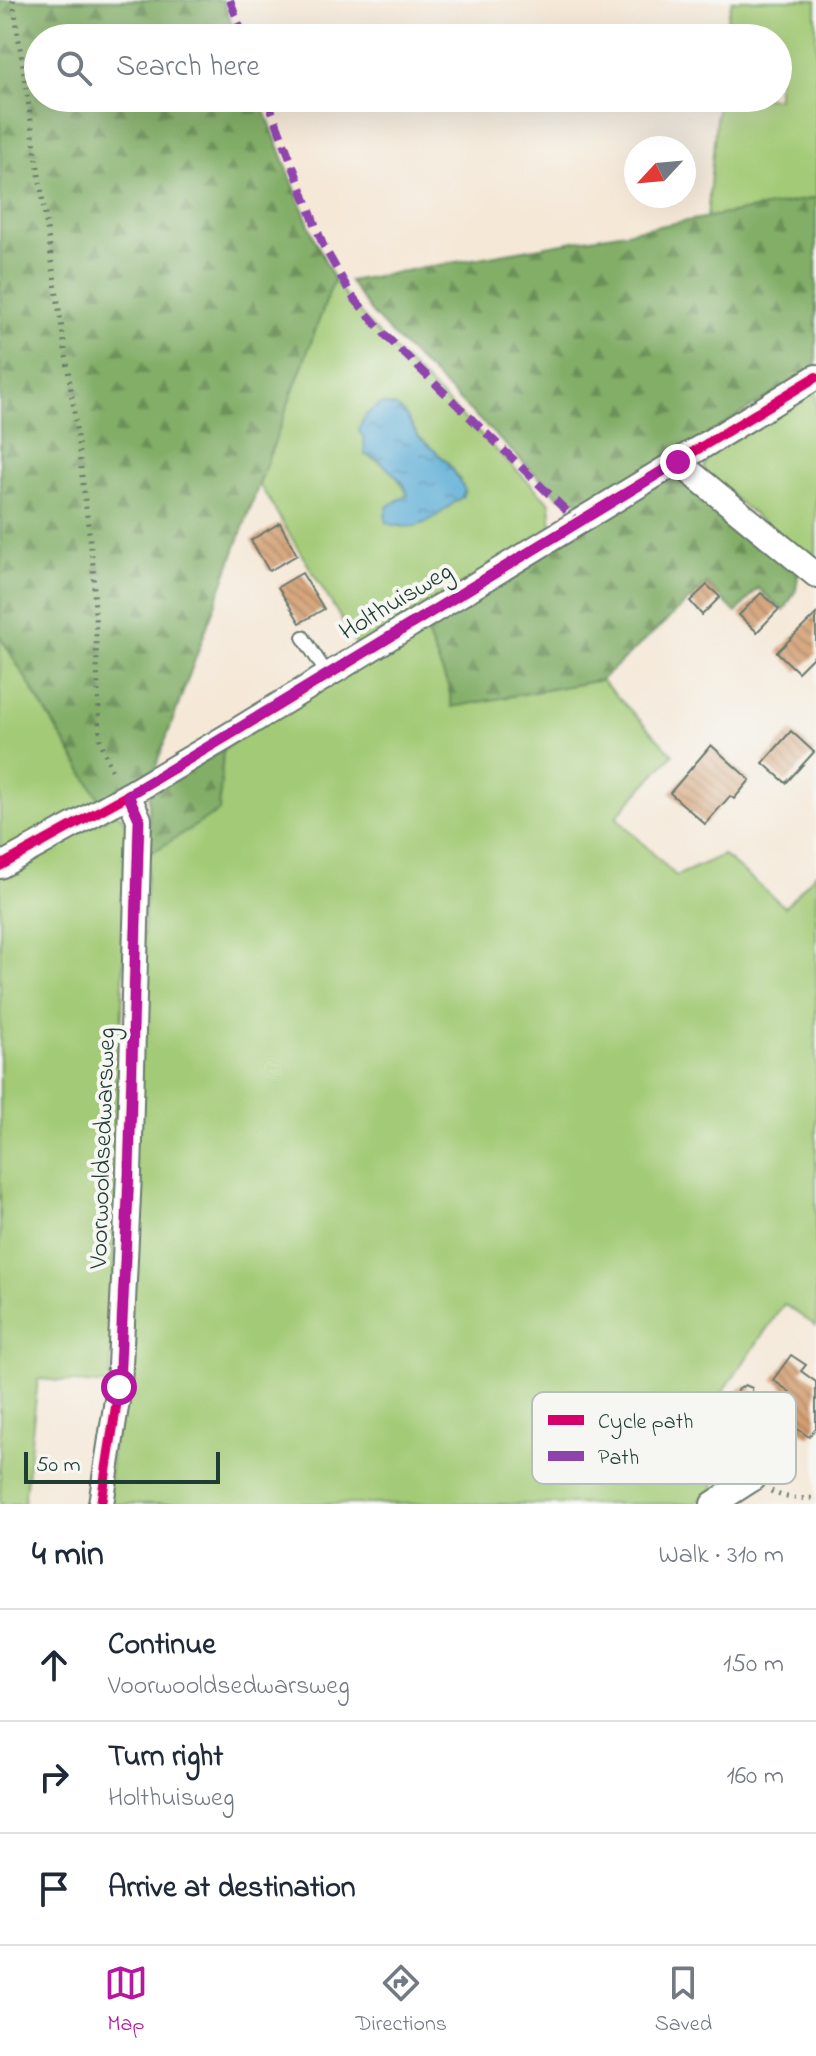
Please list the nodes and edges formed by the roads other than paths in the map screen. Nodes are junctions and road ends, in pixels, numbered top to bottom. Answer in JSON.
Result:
{"nodes":[{"id":1,"x":816,"y":377,"type":"edge"},
{"id":2,"x":678,"y":462,"type":"junction"},
{"id":3,"x":816,"y":575,"type":"edge"},
{"id":4,"x":303,"y":637,"type":"dead end"},
{"id":5,"x":327,"y":674,"type":"junction"},
{"id":6,"x":128,"y":795,"type":"junction"},
{"id":7,"x":0,"y":866,"type":"edge"},
{"id":8,"x":744,"y":1484,"type":"edge"},
{"id":9,"x":101,"y":1504,"type":"edge"},
{"id":10,"x":713,"y":1504,"type":"edge"}],
"edges":[{"from":1,"to":2,"type":"street","name":"Holthuisweg"},
{"from":2,"to":3,"type":"street"},
{"from":2,"to":5,"type":"street","name":"Holthuisweg"},
{"from":4,"to":5,"type":"lane"},
{"from":5,"to":6,"type":"street","name":"Holthuisweg"},
{"from":6,"to":7,"type":"street","name":"Holthuisweg"},
{"from":6,"to":9,"type":"street","name":"Voorwooldsedwarsweg"},
{"from":8,"to":10,"type":"street"}]}
